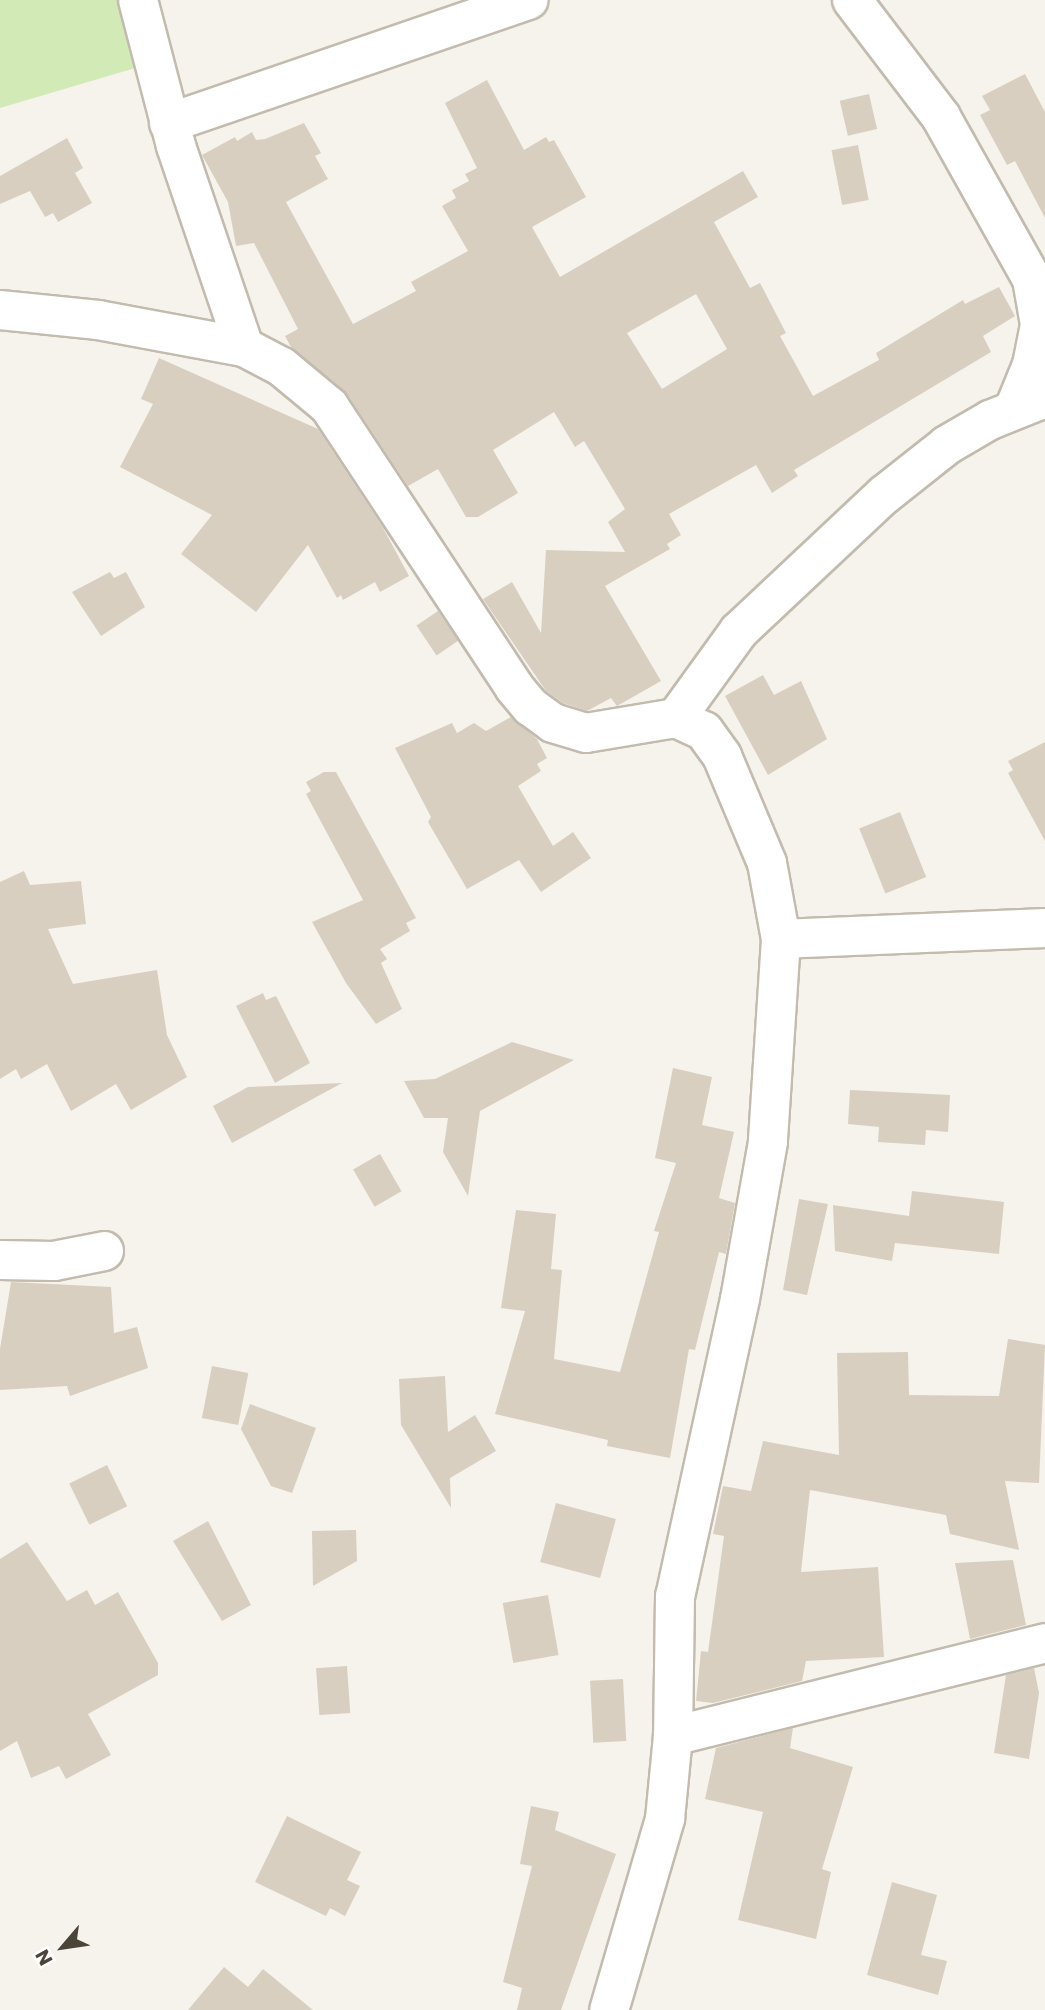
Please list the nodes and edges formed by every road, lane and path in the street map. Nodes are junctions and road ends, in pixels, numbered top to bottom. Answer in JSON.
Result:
{"nodes":[{"id":1,"x":138,"y":0,"type":"edge"},
{"id":2,"x":529,"y":0,"type":"edge"},
{"id":3,"x":852,"y":0,"type":"edge"},
{"id":4,"x":169,"y":123,"type":"junction"},
{"id":5,"x":0,"y":310,"type":"edge"},
{"id":6,"x":244,"y":347,"type":"junction"},
{"id":7,"x":1029,"y":404,"type":"edge"},
{"id":8,"x":676,"y":718,"type":"junction"},
{"id":9,"x":1045,"y":928,"type":"edge"},
{"id":10,"x":781,"y":939,"type":"junction"},
{"id":11,"x":104,"y":1251,"type":"dead end"},
{"id":12,"x":0,"y":1260,"type":"edge"},
{"id":13,"x":1045,"y":1643,"type":"edge"},
{"id":14,"x":673,"y":1736,"type":"junction"},
{"id":15,"x":608,"y":2010,"type":"edge"}],
"edges":[{"from":1,"to":4,"type":"street"},
{"from":2,"to":4,"type":"street"},
{"from":3,"to":7,"type":"street"},
{"from":4,"to":6,"type":"street"},
{"from":5,"to":6,"type":"street"},
{"from":6,"to":8,"type":"street"},
{"from":7,"to":8,"type":"street"},
{"from":8,"to":10,"type":"street"},
{"from":9,"to":10,"type":"street"},
{"from":10,"to":14,"type":"street"},
{"from":11,"to":12,"type":"street"},
{"from":13,"to":14,"type":"street"},
{"from":14,"to":15,"type":"street"}]}
